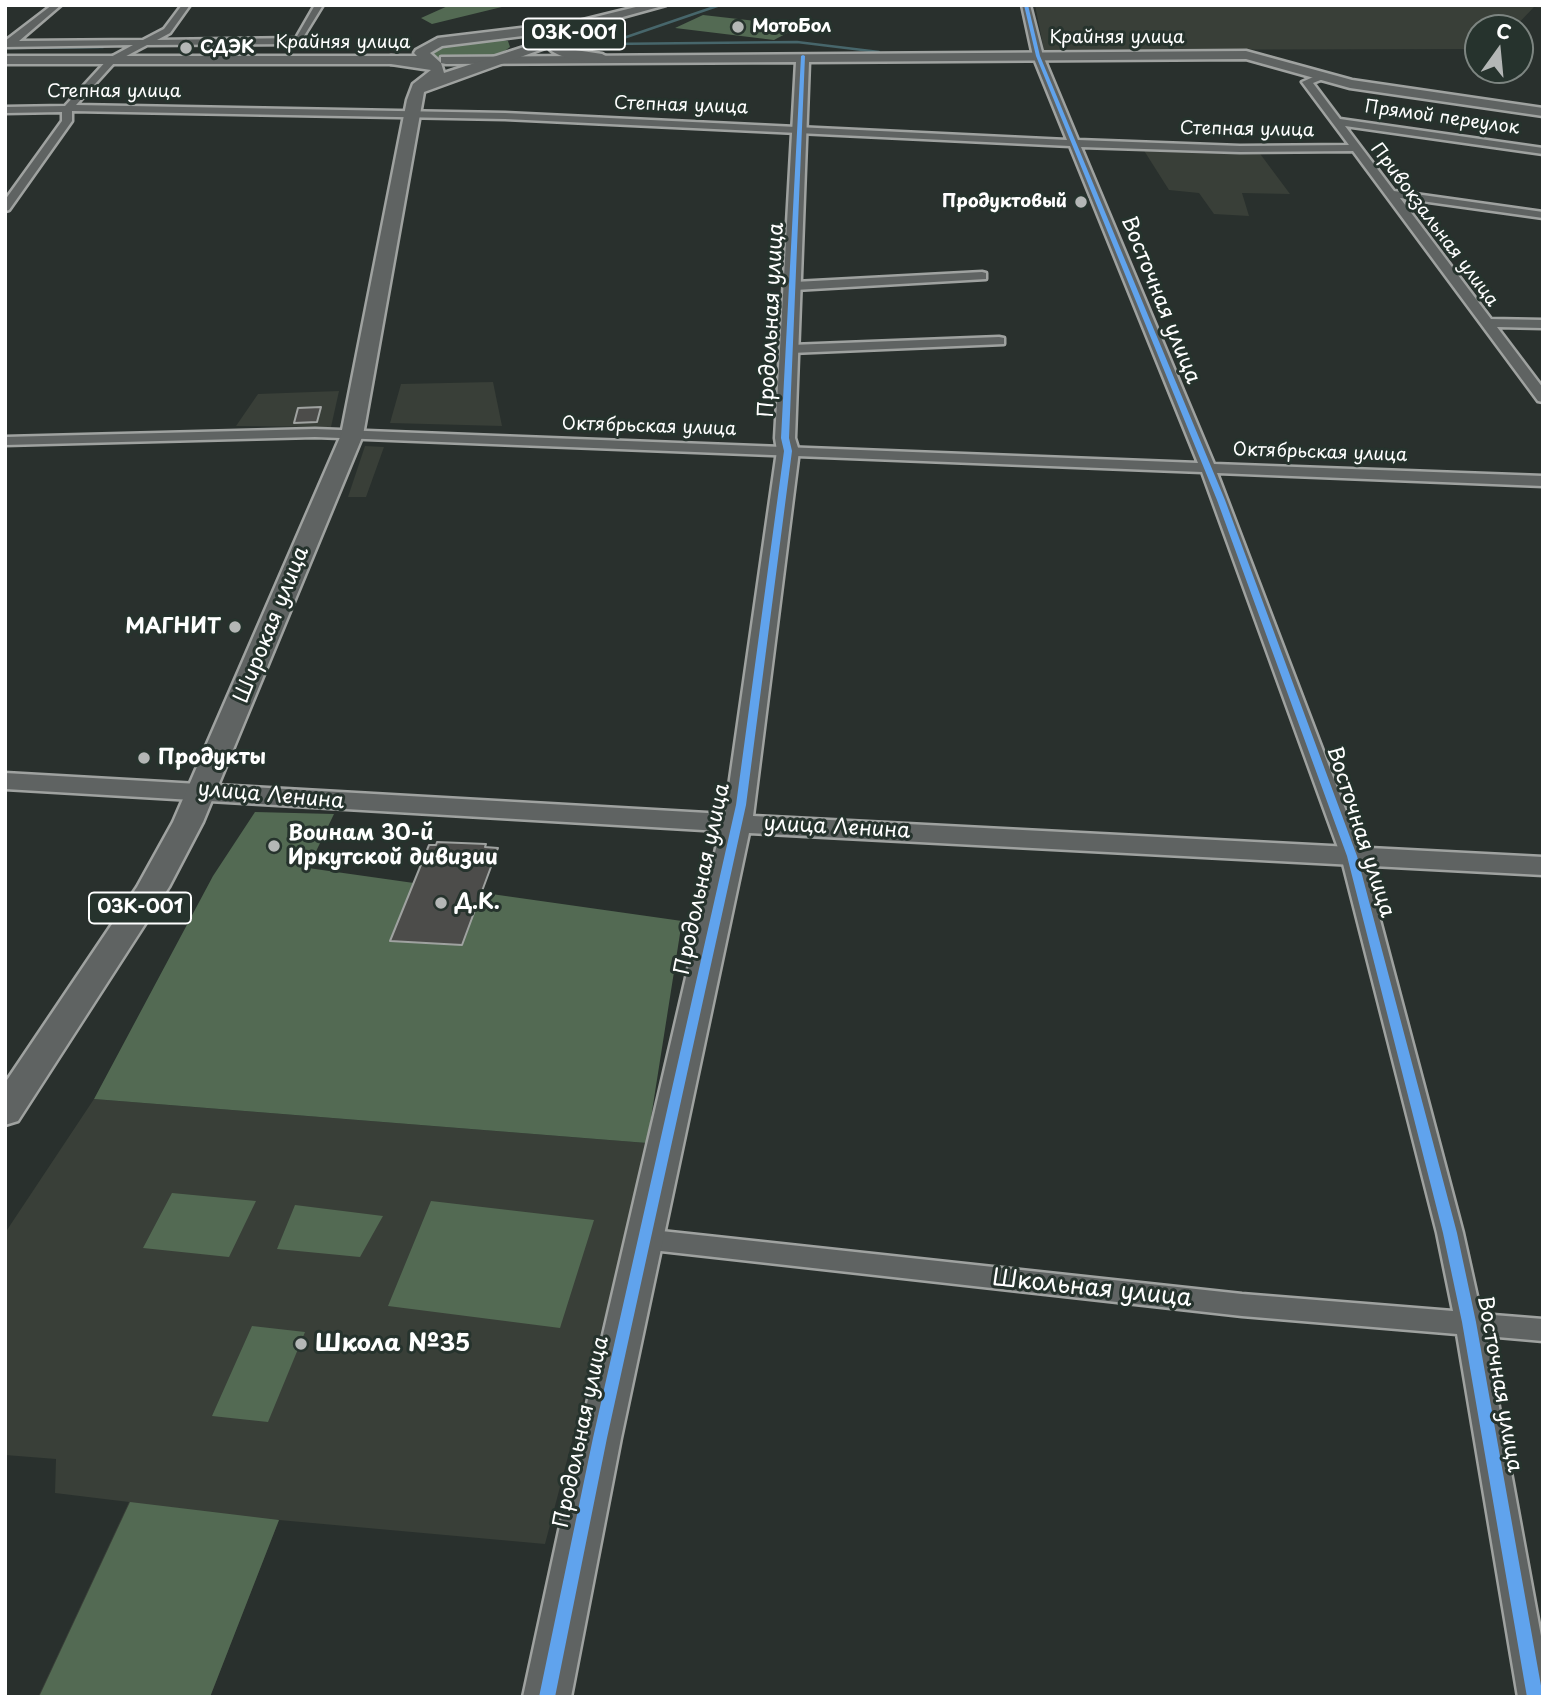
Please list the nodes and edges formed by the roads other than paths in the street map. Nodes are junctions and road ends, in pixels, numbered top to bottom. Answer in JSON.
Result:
{"nodes":[{"id":1,"x":57,"y":5,"type":"edge"},
{"id":2,"x":186,"y":5,"type":"edge"},
{"id":3,"x":319,"y":5,"type":"edge"},
{"id":4,"x":1026,"y":5,"type":"edge"},
{"id":5,"x":481,"y":35,"type":"junction"},
{"id":6,"x":564,"y":37,"type":"junction"},
{"id":7,"x":143,"y":42,"type":"junction"},
{"id":8,"x":438,"y":42,"type":"junction"},
{"id":9,"x":8,"y":44,"type":"edge"},
{"id":10,"x":531,"y":48,"type":"junction"},
{"id":11,"x":508,"y":51,"type":"junction"},
{"id":12,"x":803,"y":56,"type":"junction"},
{"id":13,"x":1038,"y":56,"type":"junction"},
{"id":14,"x":602,"y":58,"type":"junction"},
{"id":15,"x":5,"y":60,"type":"edge"},
{"id":16,"x":112,"y":60,"type":"junction"},
{"id":17,"x":391,"y":60,"type":"joint"},
{"id":18,"x":287,"y":61,"type":"junction"},
{"id":19,"x":437,"y":62,"type":"junction"},
{"id":20,"x":1320,"y":77,"type":"junction"},
{"id":21,"x":418,"y":92,"type":"junction"},
{"id":22,"x":67,"y":109,"type":"junction"},
{"id":23,"x":5,"y":110,"type":"edge"},
{"id":24,"x":1543,"y":112,"type":"edge"},
{"id":25,"x":411,"y":115,"type":"junction"},
{"id":26,"x":1336,"y":122,"type":"junction"},
{"id":27,"x":800,"y":130,"type":"junction"},
{"id":28,"x":1075,"y":142,"type":"junction"},
{"id":29,"x":1355,"y":148,"type":"junction"},
{"id":30,"x":1543,"y":150,"type":"edge"},
{"id":31,"x":1392,"y":194,"type":"junction"},
{"id":32,"x":5,"y":208,"type":"edge"},
{"id":33,"x":1543,"y":215,"type":"edge"},
{"id":34,"x":982,"y":276,"type":"dead end"},
{"id":35,"x":795,"y":286,"type":"junction"},
{"id":36,"x":1485,"y":323,"type":"junction"},
{"id":37,"x":1543,"y":324,"type":"edge"},
{"id":38,"x":999,"y":341,"type":"dead end"},
{"id":39,"x":791,"y":349,"type":"junction"},
{"id":40,"x":1543,"y":398,"type":"edge"},
{"id":41,"x":352,"y":435,"type":"junction"},
{"id":42,"x":5,"y":441,"type":"edge"},
{"id":43,"x":788,"y":451,"type":"junction"},
{"id":44,"x":1208,"y":468,"type":"junction"},
{"id":45,"x":1543,"y":481,"type":"edge"},
{"id":46,"x":5,"y":781,"type":"edge"},
{"id":47,"x":203,"y":791,"type":"junction"},
{"id":48,"x":736,"y":823,"type":"junction"},
{"id":49,"x":1352,"y":856,"type":"junction"},
{"id":50,"x":1543,"y":866,"type":"edge"},
{"id":51,"x":5,"y":1112,"type":"edge"},
{"id":52,"x":643,"y":1239,"type":"junction"},
{"id":53,"x":1469,"y":1322,"type":"junction"},
{"id":54,"x":1543,"y":1330,"type":"edge"},
{"id":55,"x":547,"y":1697,"type":"edge"},
{"id":56,"x":1535,"y":1697,"type":"edge"}],
"edges":[{"from":1,"to":9,"type":"street"},
{"from":2,"to":7,"type":"street"},
{"from":3,"to":7,"type":"street"},
{"from":4,"to":13,"type":"street","name":"Восточная улица"},
{"from":5,"to":6,"type":"main road","number":"03К-001"},
{"from":5,"to":8,"type":"main road","number":"03К-001"},
{"from":5,"to":11,"type":"main road","number":"03К-001"},
{"from":6,"to":10,"type":"main road","number":"03К-001"},
{"from":6,"to":14,"type":"main road","number":"03К-001"},
{"from":7,"to":9,"type":"street"},
{"from":7,"to":16,"type":"street"},
{"from":8,"to":18,"type":"street","number":"03К-001"},
{"from":8,"to":19,"type":"main road","number":"03К-001"},
{"from":10,"to":11,"type":"main road","number":"03К-001"},
{"from":10,"to":14,"type":"street","number":"03К-001"},
{"from":11,"to":14,"type":"street","number":"03К-001"},
{"from":11,"to":19,"type":"street","number":"03К-001"},
{"from":11,"to":19,"type":"main road"},
{"from":11,"to":21,"type":"main road","number":"03К-001"},
{"from":12,"to":13,"type":"street","name":"Крайняя улица"},
{"from":12,"to":14,"type":"street","name":"Крайняя улица"},
{"from":12,"to":27,"type":"street","name":"Продольная улица"},
{"from":13,"to":20,"type":"street","name":"Крайняя улица"},
{"from":13,"to":28,"type":"street","name":"Восточная улица"},
{"from":15,"to":16,"type":"street","name":"Крайняя улица"},
{"from":16,"to":18,"type":"street","name":"Крайняя улица"},
{"from":16,"to":22,"type":"street"},
{"from":17,"to":18,"type":"street","name":"Крайняя улица","number":"03К-001"},
{"from":17,"to":19,"type":"main road","number":"03К-001"},
{"from":19,"to":21,"type":"main road","number":"03К-001"},
{"from":20,"to":24,"type":"street","name":"Крайняя улица"},
{"from":20,"to":26,"type":"street","name":"Привокзальная улица"},
{"from":21,"to":25,"type":"main road","name":"Широкая улица","number":"03К-001"},
{"from":22,"to":23,"type":"street","name":"Степная улица"},
{"from":22,"to":25,"type":"street","name":"Степная улица"},
{"from":22,"to":32,"type":"street"},
{"from":25,"to":27,"type":"street","name":"Степная улица"},
{"from":25,"to":41,"type":"main road","name":"Широкая улица","number":"03К-001"},
{"from":26,"to":29,"type":"street","name":"Привокзальная улица"},
{"from":26,"to":30,"type":"street","name":"Прямой переулок"},
{"from":27,"to":28,"type":"street","name":"Степная улица"},
{"from":27,"to":35,"type":"street","name":"Продольная улица"},
{"from":28,"to":29,"type":"street","name":"Степная улица"},
{"from":28,"to":44,"type":"street","name":"Восточная улица"},
{"from":29,"to":31,"type":"street","name":"Привокзальная улица"},
{"from":31,"to":33,"type":"street"},
{"from":31,"to":36,"type":"street","name":"Привокзальная улица"},
{"from":34,"to":35,"type":"street"},
{"from":35,"to":39,"type":"street","name":"Продольная улица"},
{"from":36,"to":37,"type":"street"},
{"from":36,"to":40,"type":"street","name":"Привокзальная улица"},
{"from":38,"to":39,"type":"street"},
{"from":39,"to":43,"type":"street","name":"Продольная улица"},
{"from":41,"to":42,"type":"street","name":"Октябрьская улица"},
{"from":41,"to":43,"type":"street","name":"Октябрьская улица"},
{"from":41,"to":47,"type":"main road","name":"Широкая улица","number":"03К-001"},
{"from":43,"to":44,"type":"street","name":"Октябрьская улица"},
{"from":43,"to":48,"type":"street","name":"Продольная улица"},
{"from":44,"to":45,"type":"street","name":"Октябрьская улица"},
{"from":44,"to":49,"type":"street","name":"Восточная улица"},
{"from":46,"to":47,"type":"street","name":"улица Ленина"},
{"from":47,"to":48,"type":"street","name":"улица Ленина"},
{"from":47,"to":51,"type":"main road","name":"Широкая улица","number":"03К-001"},
{"from":48,"to":49,"type":"street","name":"улица Ленина"},
{"from":48,"to":52,"type":"street","name":"Продольная улица"},
{"from":49,"to":50,"type":"street","name":"улица Ленина"},
{"from":49,"to":53,"type":"street","name":"Восточная улица"},
{"from":52,"to":53,"type":"street","name":"Школьная улица"},
{"from":52,"to":55,"type":"street","name":"Продольная улица"},
{"from":53,"to":54,"type":"street","name":"Школьная улица"},
{"from":53,"to":56,"type":"street","name":"Восточная улица"}]}
